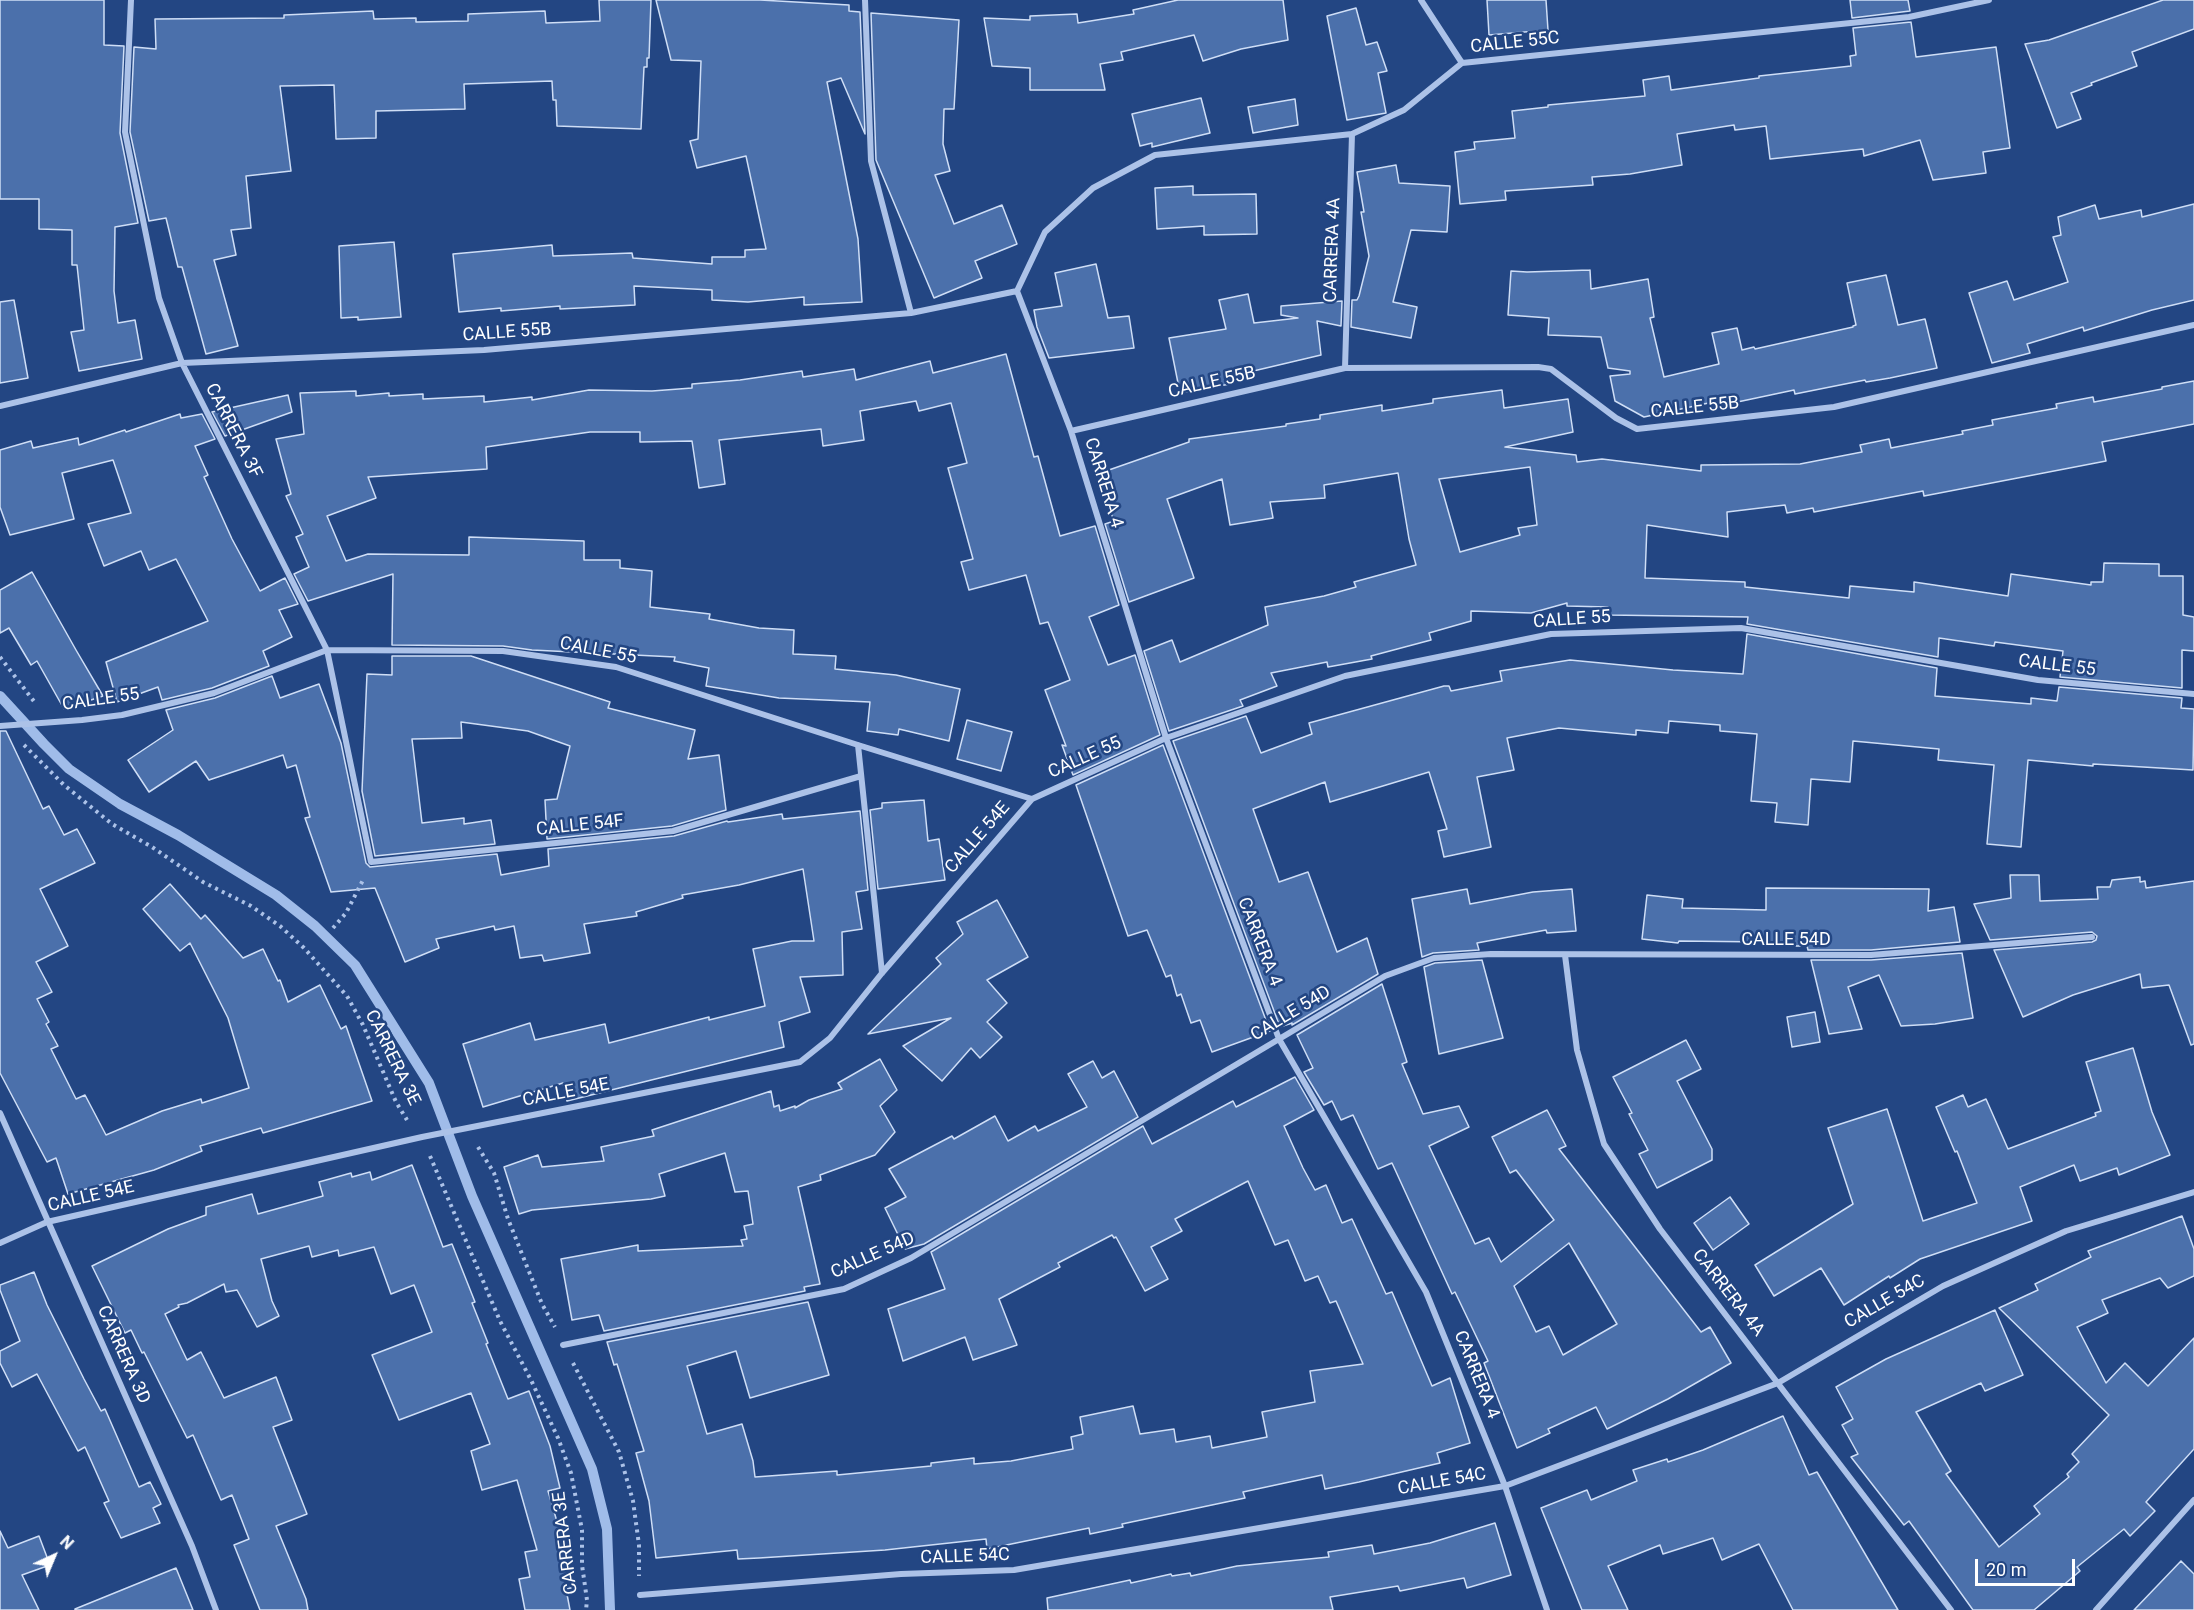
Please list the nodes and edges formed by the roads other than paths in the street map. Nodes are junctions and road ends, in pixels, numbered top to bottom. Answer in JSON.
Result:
{"nodes":[{"id":1,"x":131,"y":0,"type":"edge"},
{"id":2,"x":865,"y":0,"type":"edge"},
{"id":3,"x":1989,"y":0,"type":"edge"},
{"id":4,"x":1423,"y":1,"type":"edge"},
{"id":5,"x":1462,"y":63,"type":"junction"},
{"id":6,"x":1352,"y":134,"type":"junction"},
{"id":7,"x":1017,"y":291,"type":"junction"},
{"id":8,"x":911,"y":313,"type":"junction"},
{"id":9,"x":2194,"y":325,"type":"edge"},
{"id":10,"x":182,"y":363,"type":"junction"},
{"id":11,"x":1345,"y":368,"type":"junction"},
{"id":12,"x":0,"y":406,"type":"edge"},
{"id":13,"x":1071,"y":431,"type":"junction"},
{"id":14,"x":327,"y":650,"type":"junction"},
{"id":15,"x":2194,"y":694,"type":"edge"},
{"id":16,"x":1,"y":726,"type":"edge"},
{"id":17,"x":1166,"y":738,"type":"junction"},
{"id":18,"x":858,"y":745,"type":"junction"},
{"id":19,"x":861,"y":776,"type":"junction"},
{"id":20,"x":1032,"y":799,"type":"junction"},
{"id":21,"x":371,"y":862,"type":"joint"},
{"id":22,"x":2092,"y":937,"type":"dead end"},
{"id":23,"x":1565,"y":956,"type":"junction"},
{"id":24,"x":882,"y":973,"type":"junction"},
{"id":25,"x":1279,"y":1039,"type":"junction"},
{"id":26,"x":0,"y":1113,"type":"edge"},
{"id":27,"x":2194,"y":1192,"type":"edge"},
{"id":28,"x":47,"y":1222,"type":"junction"},
{"id":29,"x":0,"y":1243,"type":"edge"},
{"id":30,"x":564,"y":1345,"type":"dead end"},
{"id":31,"x":1778,"y":1383,"type":"junction"},
{"id":32,"x":1505,"y":1486,"type":"junction"},
{"id":33,"x":2194,"y":1500,"type":"edge"},
{"id":34,"x":640,"y":1595,"type":"dead end"},
{"id":35,"x":216,"y":1610,"type":"edge"},
{"id":36,"x":1547,"y":1610,"type":"edge"},
{"id":37,"x":1950,"y":1610,"type":"edge"},
{"id":38,"x":2096,"y":1610,"type":"edge"}],
"edges":[{"from":1,"to":10,"type":"street","name":"CARRERA 3F"},
{"from":2,"to":8,"type":"street"},
{"from":3,"to":5,"type":"street","name":"CALLE 55C"},
{"from":4,"to":5,"type":"street"},
{"from":5,"to":6,"type":"street","name":"CALLE 55C"},
{"from":6,"to":7,"type":"street","name":"CALLE 55C"},
{"from":6,"to":11,"type":"street","name":"CARRERA 4A"},
{"from":7,"to":8,"type":"street","name":"CALLE 55B"},
{"from":7,"to":13,"type":"street","name":"CARRERA 4"},
{"from":8,"to":10,"type":"street","name":"CALLE 55B"},
{"from":9,"to":11,"type":"street","name":"CALLE 55B"},
{"from":10,"to":12,"type":"street","name":"CALLE 55B"},
{"from":10,"to":14,"type":"street","name":"CARRERA 3F"},
{"from":11,"to":13,"type":"street","name":"CALLE 55B"},
{"from":13,"to":17,"type":"street","name":"CARRERA 4"},
{"from":14,"to":16,"type":"street","name":"CALLE 55"},
{"from":14,"to":18,"type":"street","name":"CALLE 55"},
{"from":14,"to":21,"type":"street","name":"CARRERA 3F"},
{"from":15,"to":17,"type":"street","name":"CALLE 55"},
{"from":17,"to":20,"type":"street","name":"CALLE 55"},
{"from":17,"to":25,"type":"street","name":"CARRERA 4"},
{"from":18,"to":19,"type":"street"},
{"from":18,"to":20,"type":"street","name":"CALLE 55"},
{"from":19,"to":21,"type":"street","name":"CALLE 54F"},
{"from":19,"to":24,"type":"street"},
{"from":20,"to":24,"type":"street","name":"CALLE 54E"},
{"from":22,"to":23,"type":"street","name":"CALLE 54D"},
{"from":23,"to":25,"type":"street","name":"CALLE 54D"},
{"from":23,"to":31,"type":"street","name":"CARRERA 4A"},
{"from":24,"to":28,"type":"street","name":"CALLE 54E"},
{"from":25,"to":30,"type":"street","name":"CALLE 54D"},
{"from":25,"to":32,"type":"street","name":"CARRERA 4"},
{"from":26,"to":28,"type":"street","name":"CARRERA 3D"},
{"from":27,"to":31,"type":"street","name":"CALLE 54C"},
{"from":28,"to":29,"type":"street","name":"CALLE 54E"},
{"from":28,"to":35,"type":"street","name":"CARRERA 3D"},
{"from":31,"to":32,"type":"street","name":"CALLE 54C"},
{"from":31,"to":37,"type":"street","name":"CARRERA 4A"},
{"from":32,"to":34,"type":"street","name":"CALLE 54C"},
{"from":32,"to":36,"type":"street","name":"CARRERA 4"},
{"from":33,"to":38,"type":"street"}]}
